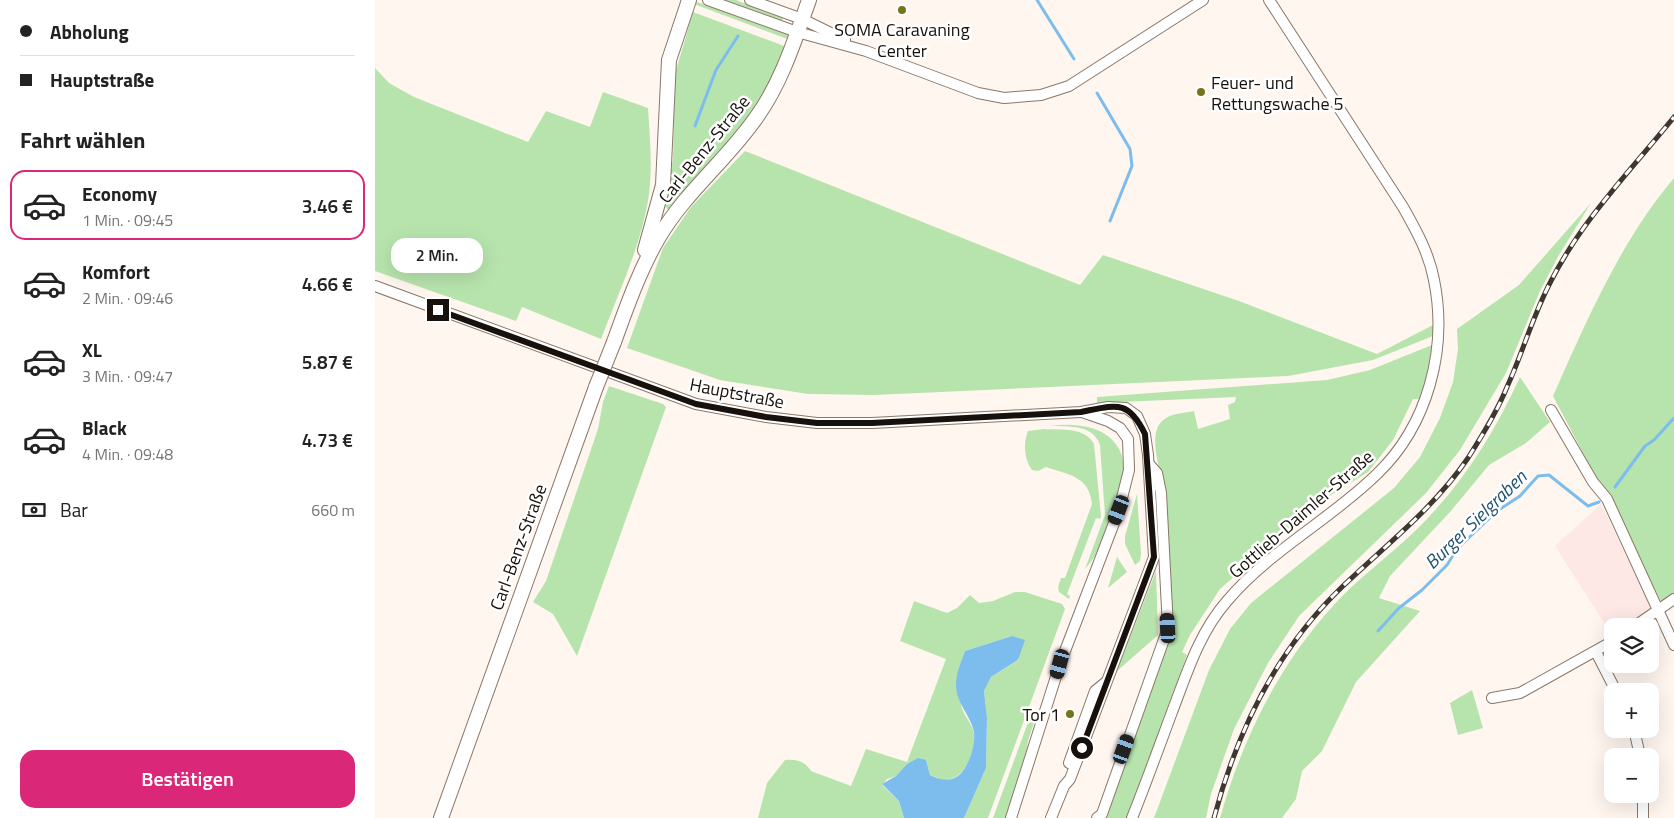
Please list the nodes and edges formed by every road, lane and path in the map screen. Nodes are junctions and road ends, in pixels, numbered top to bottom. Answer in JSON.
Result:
{"nodes":[{"id":1,"x":689,"y":0,"type":"edge"},
{"id":2,"x":708,"y":0,"type":"edge"},
{"id":3,"x":750,"y":0,"type":"edge"},
{"id":4,"x":809,"y":0,"type":"edge"},
{"id":5,"x":1203,"y":0,"type":"edge"},
{"id":6,"x":1269,"y":0,"type":"edge"},
{"id":7,"x":799,"y":26,"type":"junction"},
{"id":8,"x":375,"y":286,"type":"edge"},
{"id":9,"x":634,"y":290,"type":"junction"},
{"id":10,"x":1551,"y":410,"type":"dead end"},
{"id":11,"x":1081,"y":412,"type":"junction"},
{"id":12,"x":1149,"y":464,"type":"junction"},
{"id":13,"x":1154,"y":557,"type":"junction"},
{"id":14,"x":1165,"y":571,"type":"junction"},
{"id":15,"x":1674,"y":599,"type":"edge"},
{"id":16,"x":1659,"y":611,"type":"junction"},
{"id":17,"x":1648,"y":618,"type":"edge"},
{"id":18,"x":1674,"y":645,"type":"edge"},
{"id":19,"x":1604,"y":647,"type":"edge"},
{"id":20,"x":1596,"y":652,"type":"junction"},
{"id":21,"x":1612,"y":683,"type":"edge"},
{"id":22,"x":1492,"y":698,"type":"dead end"},
{"id":23,"x":1643,"y":803,"type":"edge"},
{"id":24,"x":441,"y":818,"type":"edge"},
{"id":25,"x":1011,"y":818,"type":"edge"},
{"id":26,"x":1051,"y":818,"type":"edge"},
{"id":27,"x":1097,"y":818,"type":"edge"},
{"id":28,"x":1132,"y":818,"type":"edge"},
{"id":29,"x":1643,"y":818,"type":"edge"}],
"edges":[{"from":1,"to":9,"type":"street","name":"Carl-Benz-Straße"},
{"from":2,"to":7,"type":"street"},
{"from":3,"to":7,"type":"street"},
{"from":4,"to":7,"type":"street","name":"Carl-Benz-Straße"},
{"from":5,"to":7,"type":"street"},
{"from":6,"to":28,"type":"street","name":"Gottlieb-Daimler-Straße"},
{"from":7,"to":9,"type":"street","name":"Carl-Benz-Straße"},
{"from":8,"to":11,"type":"street","name":"Hauptstraße"},
{"from":9,"to":24,"type":"street","name":"Carl-Benz-Straße","bridge":true},
{"from":10,"to":16,"type":"street"},
{"from":11,"to":12,"type":"street"},
{"from":11,"to":25,"type":"street"},
{"from":12,"to":13,"type":"street"},
{"from":12,"to":14,"type":"street"},
{"from":13,"to":14,"type":"street"},
{"from":13,"to":26,"type":"street"},
{"from":14,"to":27,"type":"street"},
{"from":15,"to":16,"type":"street"},
{"from":16,"to":17,"type":"street"},
{"from":16,"to":18,"type":"street"},
{"from":19,"to":20,"type":"street"},
{"from":20,"to":21,"type":"street"},
{"from":20,"to":22,"type":"street"},
{"from":23,"to":29,"type":"street"}]}
